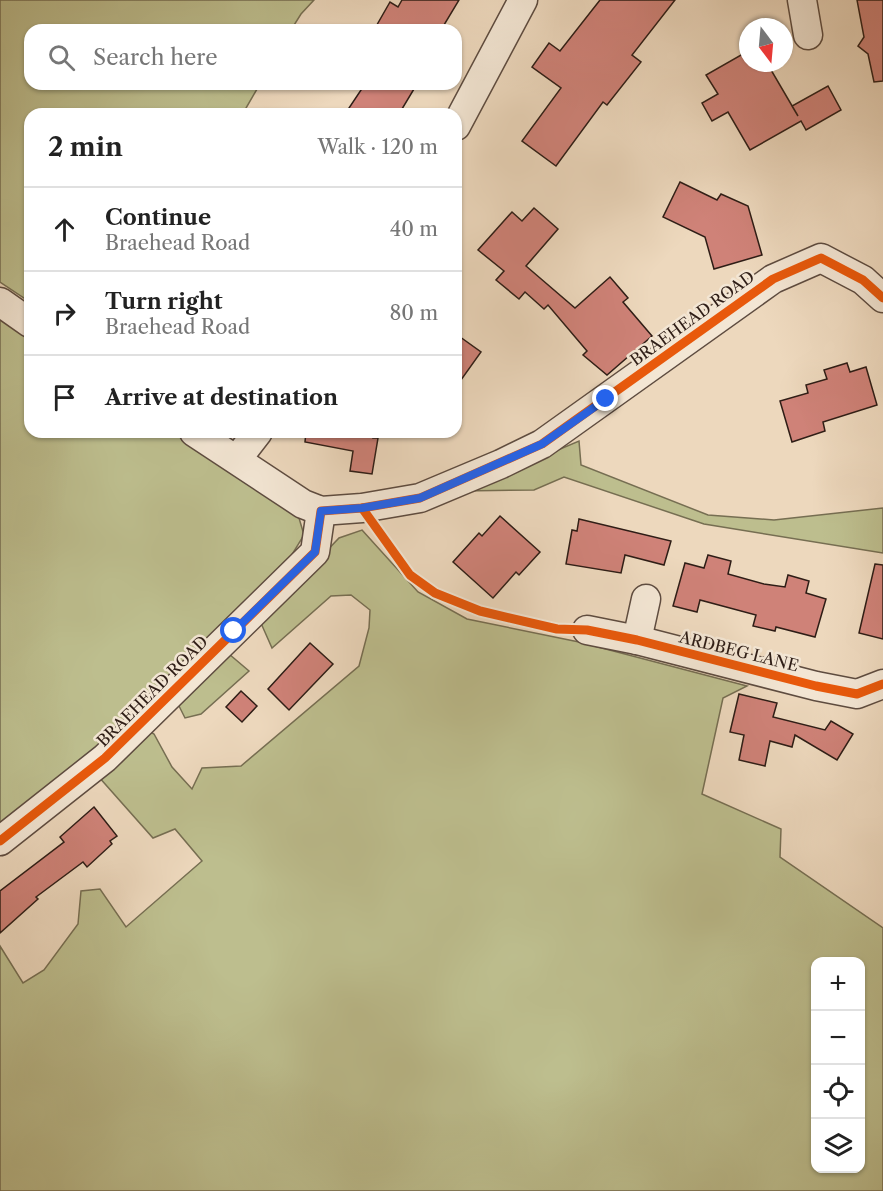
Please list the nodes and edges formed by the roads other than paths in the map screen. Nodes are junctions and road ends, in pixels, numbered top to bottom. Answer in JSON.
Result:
{"nodes":[{"id":1,"x":523,"y":0,"type":"edge"},
{"id":2,"x":802,"y":0,"type":"edge"},
{"id":3,"x":808,"y":35,"type":"dead end"},
{"id":4,"x":462,"y":115,"type":"edge"},
{"id":5,"x":883,"y":298,"type":"edge"},
{"id":6,"x":0,"y":302,"type":"edge"},
{"id":7,"x":24,"y":319,"type":"edge"},
{"id":8,"x":204,"y":438,"type":"edge"},
{"id":9,"x":253,"y":438,"type":"edge"},
{"id":10,"x":237,"y":459,"type":"junction"},
{"id":11,"x":321,"y":511,"type":"junction"},
{"id":12,"x":646,"y":599,"type":"dead end"},
{"id":13,"x":587,"y":630,"type":"dead end"},
{"id":14,"x":637,"y":640,"type":"junction"},
{"id":15,"x":883,"y":684,"type":"edge"},
{"id":16,"x":0,"y":841,"type":"edge"}],
"edges":[{"from":1,"to":4,"type":"street"},
{"from":2,"to":3,"type":"street"},
{"from":5,"to":11,"type":"street","name":"BRAEHEAD ROAD"},
{"from":6,"to":7,"type":"street"},
{"from":8,"to":10,"type":"street"},
{"from":9,"to":10,"type":"street"},
{"from":10,"to":11,"type":"street"},
{"from":11,"to":16,"type":"street","name":"BRAEHEAD ROAD"},
{"from":12,"to":14,"type":"street"},
{"from":13,"to":14,"type":"street","name":"ARDBEG LANE"},
{"from":14,"to":15,"type":"street","name":"ARDBEG LANE"}]}
